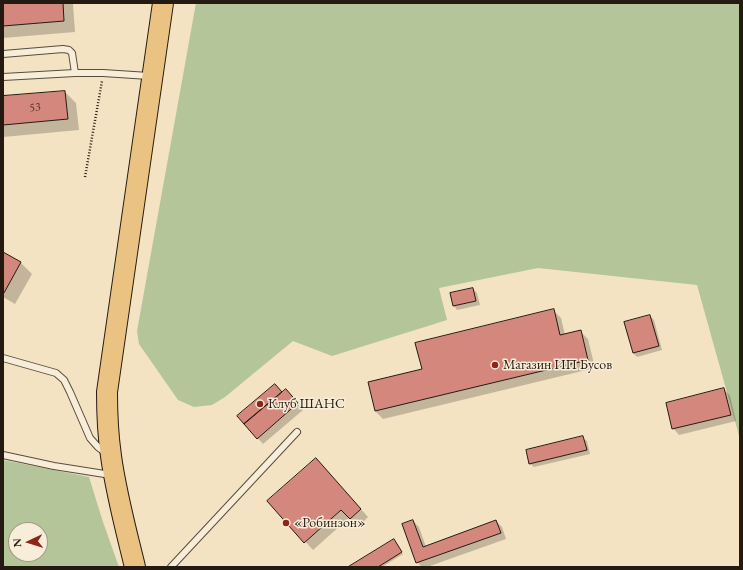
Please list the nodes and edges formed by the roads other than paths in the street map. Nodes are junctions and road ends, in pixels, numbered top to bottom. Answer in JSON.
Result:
{"nodes":[{"id":1,"x":163,"y":3,"type":"edge"},
{"id":2,"x":3,"y":54,"type":"edge"},
{"id":3,"x":75,"y":73,"type":"junction"},
{"id":4,"x":153,"y":76,"type":"junction"},
{"id":5,"x":3,"y":77,"type":"edge"},
{"id":6,"x":3,"y":358,"type":"edge"},
{"id":7,"x":297,"y":432,"type":"dead end"},
{"id":8,"x":3,"y":455,"type":"edge"},
{"id":9,"x":113,"y":466,"type":"junction"},
{"id":10,"x":135,"y":567,"type":"edge"},
{"id":11,"x":171,"y":567,"type":"edge"}],
"edges":[{"from":1,"to":4,"type":"main road"},
{"from":2,"to":3,"type":"lane"},
{"from":3,"to":4,"type":"lane"},
{"from":3,"to":5,"type":"lane"},
{"from":4,"to":9,"type":"main road"},
{"from":6,"to":9,"type":"lane"},
{"from":7,"to":11,"type":"lane"},
{"from":8,"to":9,"type":"lane"},
{"from":9,"to":10,"type":"main road"}]}
